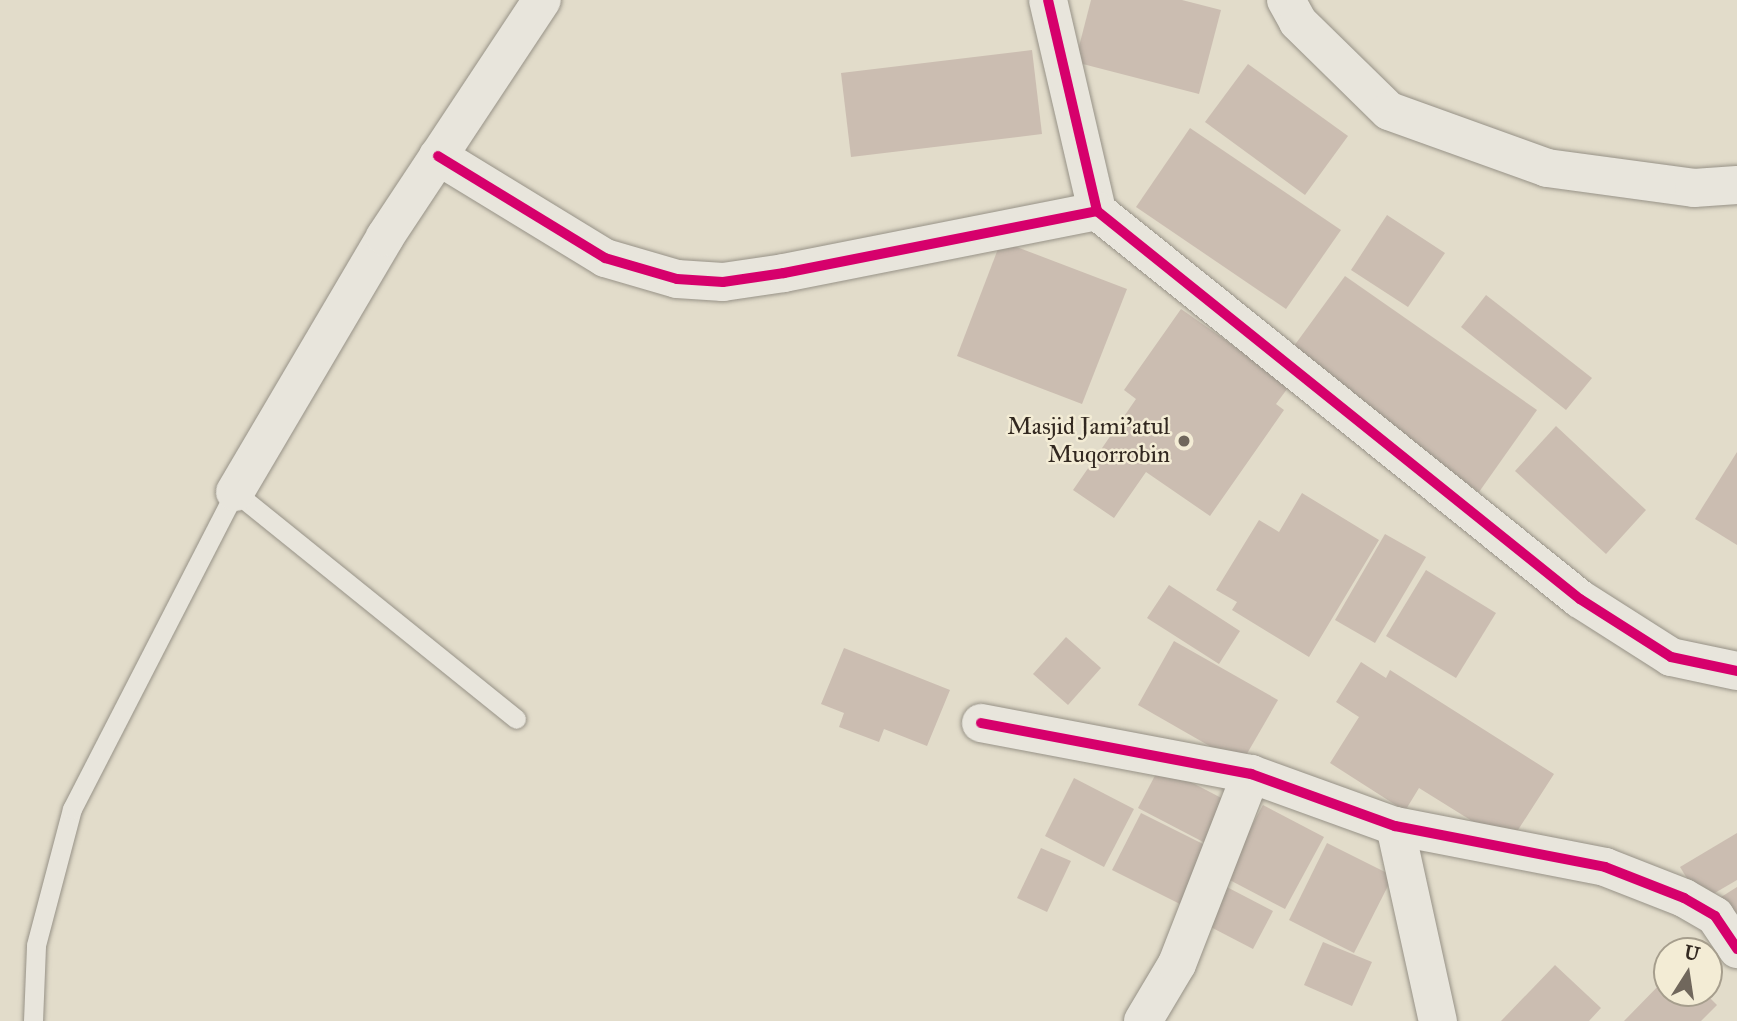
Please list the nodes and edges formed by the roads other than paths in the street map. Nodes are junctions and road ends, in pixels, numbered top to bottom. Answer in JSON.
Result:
{"nodes":[{"id":1,"x":542,"y":0,"type":"edge"},
{"id":2,"x":1048,"y":0,"type":"edge"},
{"id":3,"x":1286,"y":0,"type":"edge"},
{"id":4,"x":438,"y":156,"type":"junction"},
{"id":5,"x":1737,"y":185,"type":"edge"},
{"id":6,"x":1097,"y":211,"type":"junction"},
{"id":7,"x":235,"y":492,"type":"junction"},
{"id":8,"x":1737,"y":671,"type":"edge"},
{"id":9,"x":516,"y":719,"type":"dead end"},
{"id":10,"x":981,"y":723,"type":"dead end"},
{"id":11,"x":1251,"y":774,"type":"junction"},
{"id":12,"x":1395,"y":826,"type":"junction"},
{"id":13,"x":1737,"y":949,"type":"edge"},
{"id":14,"x":33,"y":1021,"type":"edge"},
{"id":15,"x":1143,"y":1021,"type":"edge"},
{"id":16,"x":1438,"y":1021,"type":"edge"}],
"edges":[{"from":1,"to":4,"type":"street"},
{"from":2,"to":6,"type":"street"},
{"from":3,"to":5,"type":"street"},
{"from":4,"to":6,"type":"street"},
{"from":4,"to":7,"type":"street"},
{"from":6,"to":8,"type":"street"},
{"from":7,"to":9,"type":"lane"},
{"from":7,"to":14,"type":"lane"},
{"from":10,"to":11,"type":"street"},
{"from":11,"to":12,"type":"street"},
{"from":11,"to":15,"type":"street"},
{"from":12,"to":13,"type":"street"},
{"from":12,"to":16,"type":"street"}]}
